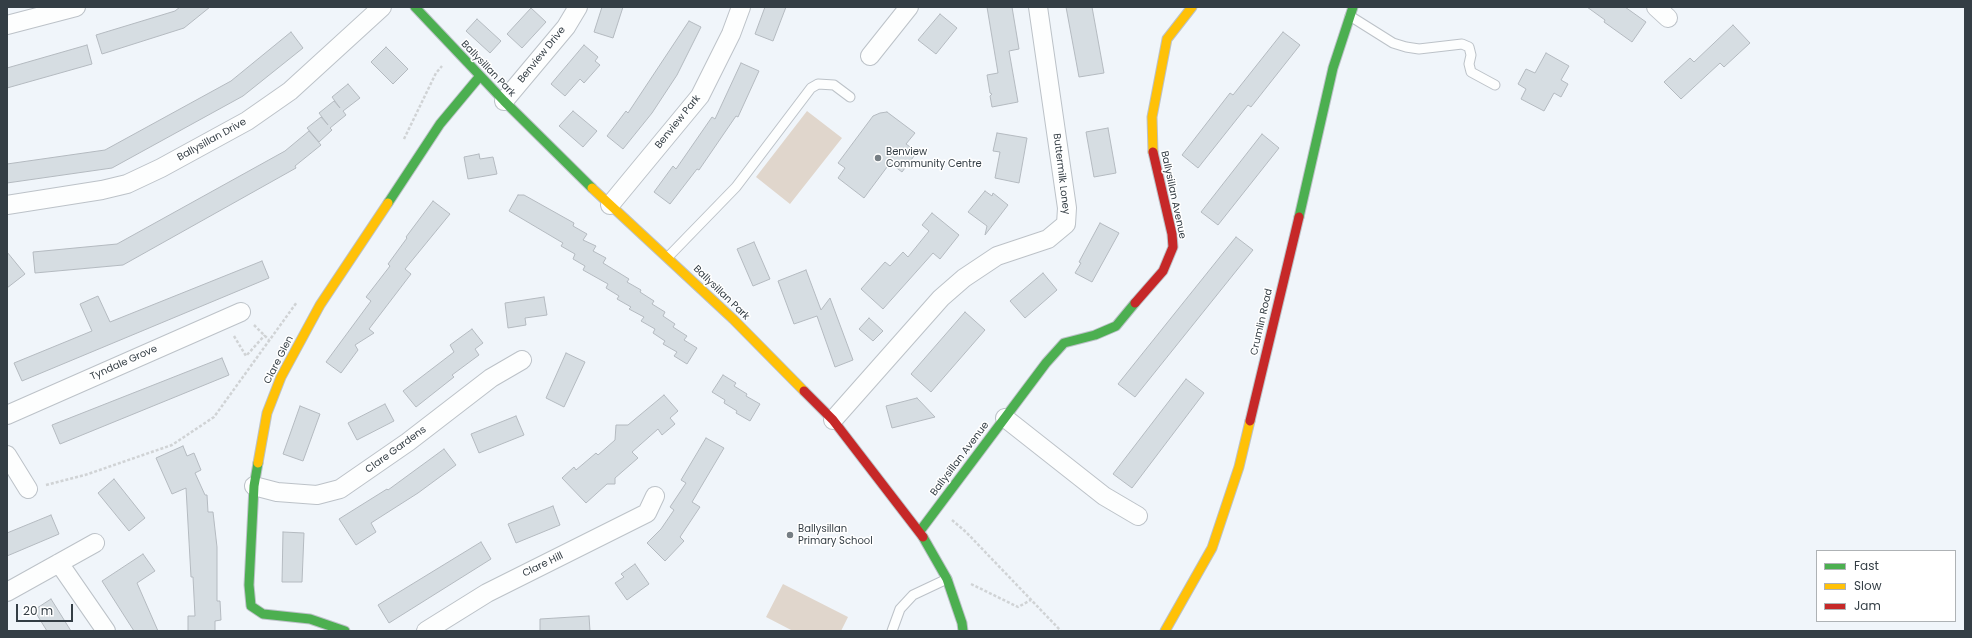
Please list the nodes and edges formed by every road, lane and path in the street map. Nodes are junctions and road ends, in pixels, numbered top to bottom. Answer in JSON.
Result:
{"nodes":[{"id":1,"x":76,"y":7,"type":"edge"},
{"id":2,"x":382,"y":7,"type":"edge"},
{"id":3,"x":415,"y":7,"type":"edge"},
{"id":4,"x":578,"y":7,"type":"edge"},
{"id":5,"x":741,"y":7,"type":"edge"},
{"id":6,"x":909,"y":7,"type":"edge"},
{"id":7,"x":1038,"y":7,"type":"edge"},
{"id":8,"x":1192,"y":7,"type":"edge"},
{"id":9,"x":1352,"y":11,"type":"edge"},
{"id":10,"x":31,"y":13,"type":"edge"},
{"id":11,"x":7,"y":25,"type":"edge"},
{"id":12,"x":456,"y":50,"type":"junction"},
{"id":13,"x":870,"y":56,"type":"dead end"},
{"id":14,"x":480,"y":76,"type":"junction"},
{"id":15,"x":1495,"y":85,"type":"dead end"},
{"id":16,"x":850,"y":97,"type":"dead end"},
{"id":17,"x":504,"y":101,"type":"junction"},
{"id":18,"x":403,"y":141,"type":"dead end"},
{"id":19,"x":7,"y":205,"type":"edge"},
{"id":20,"x":610,"y":205,"type":"junction"},
{"id":21,"x":668,"y":257,"type":"junction"},
{"id":22,"x":300,"y":297,"type":"dead end"},
{"id":23,"x":241,"y":312,"type":"dead end"},
{"id":24,"x":522,"y":360,"type":"dead end"},
{"id":25,"x":7,"y":415,"type":"edge"},
{"id":26,"x":1005,"y":418,"type":"junction"},
{"id":27,"x":833,"y":420,"type":"junction"},
{"id":28,"x":7,"y":455,"type":"edge"},
{"id":29,"x":254,"y":486,"type":"junction"},
{"id":30,"x":28,"y":489,"type":"joint"},
{"id":31,"x":655,"y":496,"type":"dead end"},
{"id":32,"x":938,"y":508,"type":"junction"},
{"id":33,"x":1138,"y":516,"type":"dead end"},
{"id":34,"x":920,"y":531,"type":"junction"},
{"id":35,"x":95,"y":543,"type":"dead end"},
{"id":36,"x":59,"y":563,"type":"junction"},
{"id":37,"x":947,"y":579,"type":"junction"},
{"id":38,"x":7,"y":592,"type":"edge"},
{"id":39,"x":1031,"y":600,"type":"junction"},
{"id":40,"x":106,"y":631,"type":"edge"},
{"id":41,"x":345,"y":631,"type":"edge"},
{"id":42,"x":426,"y":631,"type":"edge"},
{"id":43,"x":892,"y":631,"type":"edge"},
{"id":44,"x":963,"y":631,"type":"edge"},
{"id":45,"x":1061,"y":631,"type":"edge"},
{"id":46,"x":1165,"y":631,"type":"edge"}],
"edges":[{"from":1,"to":10,"type":"street"},
{"from":2,"to":19,"type":"street","name":"Ballysillan Drive"},
{"from":3,"to":12,"type":"street","name":"Ballysillan Park"},
{"from":4,"to":17,"type":"street","name":"Benview Drive"},
{"from":5,"to":20,"type":"street","name":"Benview Park"},
{"from":6,"to":13,"type":"street"},
{"from":7,"to":27,"type":"street","name":"Buttermilk Loney"},
{"from":8,"to":26,"type":"street","name":"Ballysillan Avenue"},
{"from":9,"to":15,"type":"lane"},
{"from":9,"to":46,"type":"street","name":"Crumlin Road"},
{"from":10,"to":11,"type":"street"},
{"from":12,"to":14,"type":"street","name":"Ballysillan Park"},
{"from":12,"to":18,"type":"path"},
{"from":14,"to":17,"type":"street","name":"Ballysillan Park"},
{"from":14,"to":29,"type":"street","name":"Clare Glen"},
{"from":16,"to":21,"type":"lane"},
{"from":17,"to":20,"type":"street","name":"Ballysillan Park"},
{"from":20,"to":21,"type":"street","name":"Ballysillan Park"},
{"from":21,"to":27,"type":"street","name":"Ballysillan Park"},
{"from":22,"to":30,"type":"path"},
{"from":23,"to":25,"type":"street","name":"Tyndale Grove"},
{"from":24,"to":29,"type":"street","name":"Clare Gardens"},
{"from":26,"to":32,"type":"street","name":"Ballysillan Avenue"},
{"from":26,"to":33,"type":"street"},
{"from":27,"to":34,"type":"street","name":"Ballysillan Park"},
{"from":28,"to":30,"type":"street"},
{"from":29,"to":41,"type":"street","name":"Clare Glen"},
{"from":31,"to":42,"type":"street","name":"Clare Hill"},
{"from":32,"to":34,"type":"street","name":"Ballysillan Avenue"},
{"from":32,"to":39,"type":"path"},
{"from":34,"to":37,"type":"street","name":"Ballysillan Park"},
{"from":35,"to":36,"type":"street"},
{"from":36,"to":38,"type":"street"},
{"from":36,"to":40,"type":"street"},
{"from":37,"to":39,"type":"path"},
{"from":37,"to":43,"type":"lane"},
{"from":37,"to":44,"type":"street","name":"Ballysillan Park"},
{"from":39,"to":45,"type":"path"}]}
